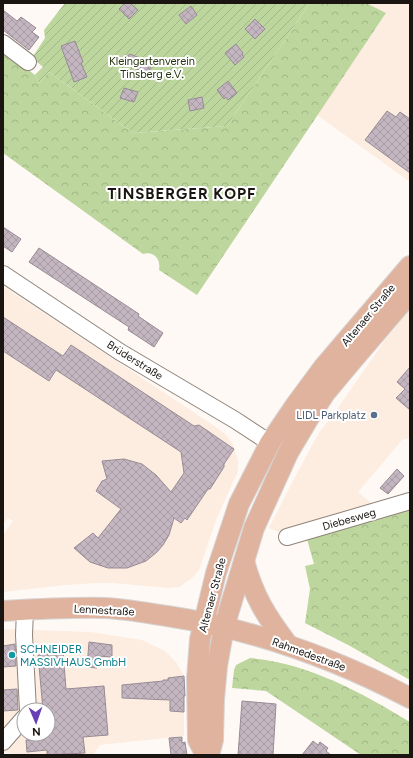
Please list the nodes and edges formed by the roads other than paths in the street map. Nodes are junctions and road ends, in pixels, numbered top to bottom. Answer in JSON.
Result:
{"nodes":[{"id":1,"x":3,"y":44,"type":"edge"},
{"id":2,"x":28,"y":62,"type":"dead end"},
{"id":3,"x":410,"y":266,"type":"edge"},
{"id":4,"x":3,"y":274,"type":"edge"},
{"id":5,"x":410,"y":293,"type":"edge"},
{"id":6,"x":270,"y":443,"type":"junction"},
{"id":7,"x":288,"y":453,"type":"junction"},
{"id":8,"x":410,"y":501,"type":"edge"},
{"id":9,"x":287,"y":537,"type":"dead end"},
{"id":10,"x":244,"y":561,"type":"junction"},
{"id":11,"x":3,"y":610,"type":"edge"},
{"id":12,"x":25,"y":610,"type":"junction"},
{"id":13,"x":204,"y":622,"type":"junction"},
{"id":14,"x":224,"y":627,"type":"junction"},
{"id":15,"x":288,"y":645,"type":"junction"},
{"id":16,"x":410,"y":698,"type":"edge"},
{"id":17,"x":28,"y":702,"type":"edge"},
{"id":18,"x":16,"y":727,"type":"edge"},
{"id":19,"x":3,"y":742,"type":"edge"},
{"id":20,"x":206,"y":755,"type":"edge"},
{"id":21,"x":210,"y":755,"type":"edge"}],
"edges":[{"from":1,"to":2,"type":"street"},
{"from":3,"to":6,"type":"main road","name":"Altenaer Straße"},
{"from":4,"to":6,"type":"street","name":"Brüderstraße"},
{"from":5,"to":7,"type":"main road","name":"Altenaer Straße"},
{"from":6,"to":7,"type":"main road"},
{"from":6,"to":13,"type":"main road","name":"Altenaer Straße"},
{"from":7,"to":10,"type":"main road","name":"Altenaer Straße"},
{"from":8,"to":9,"type":"street","name":"Diebesweg"},
{"from":10,"to":14,"type":"main road","name":"Altenaer Straße"},
{"from":10,"to":15,"type":"main road"},
{"from":11,"to":12,"type":"main road","name":"Lennestraße"},
{"from":12,"to":13,"type":"main road","name":"Lennestraße"},
{"from":12,"to":17,"type":"street"},
{"from":13,"to":14,"type":"main road","name":"Rahmedestraße"},
{"from":13,"to":20,"type":"main road","name":"Altenaer Straße"},
{"from":14,"to":15,"type":"main road","name":"Rahmedestraße"},
{"from":14,"to":21,"type":"main road","name":"Altenaer Straße"},
{"from":15,"to":16,"type":"main road","name":"Rahmedestraße"},
{"from":18,"to":19,"type":"street"}]}
